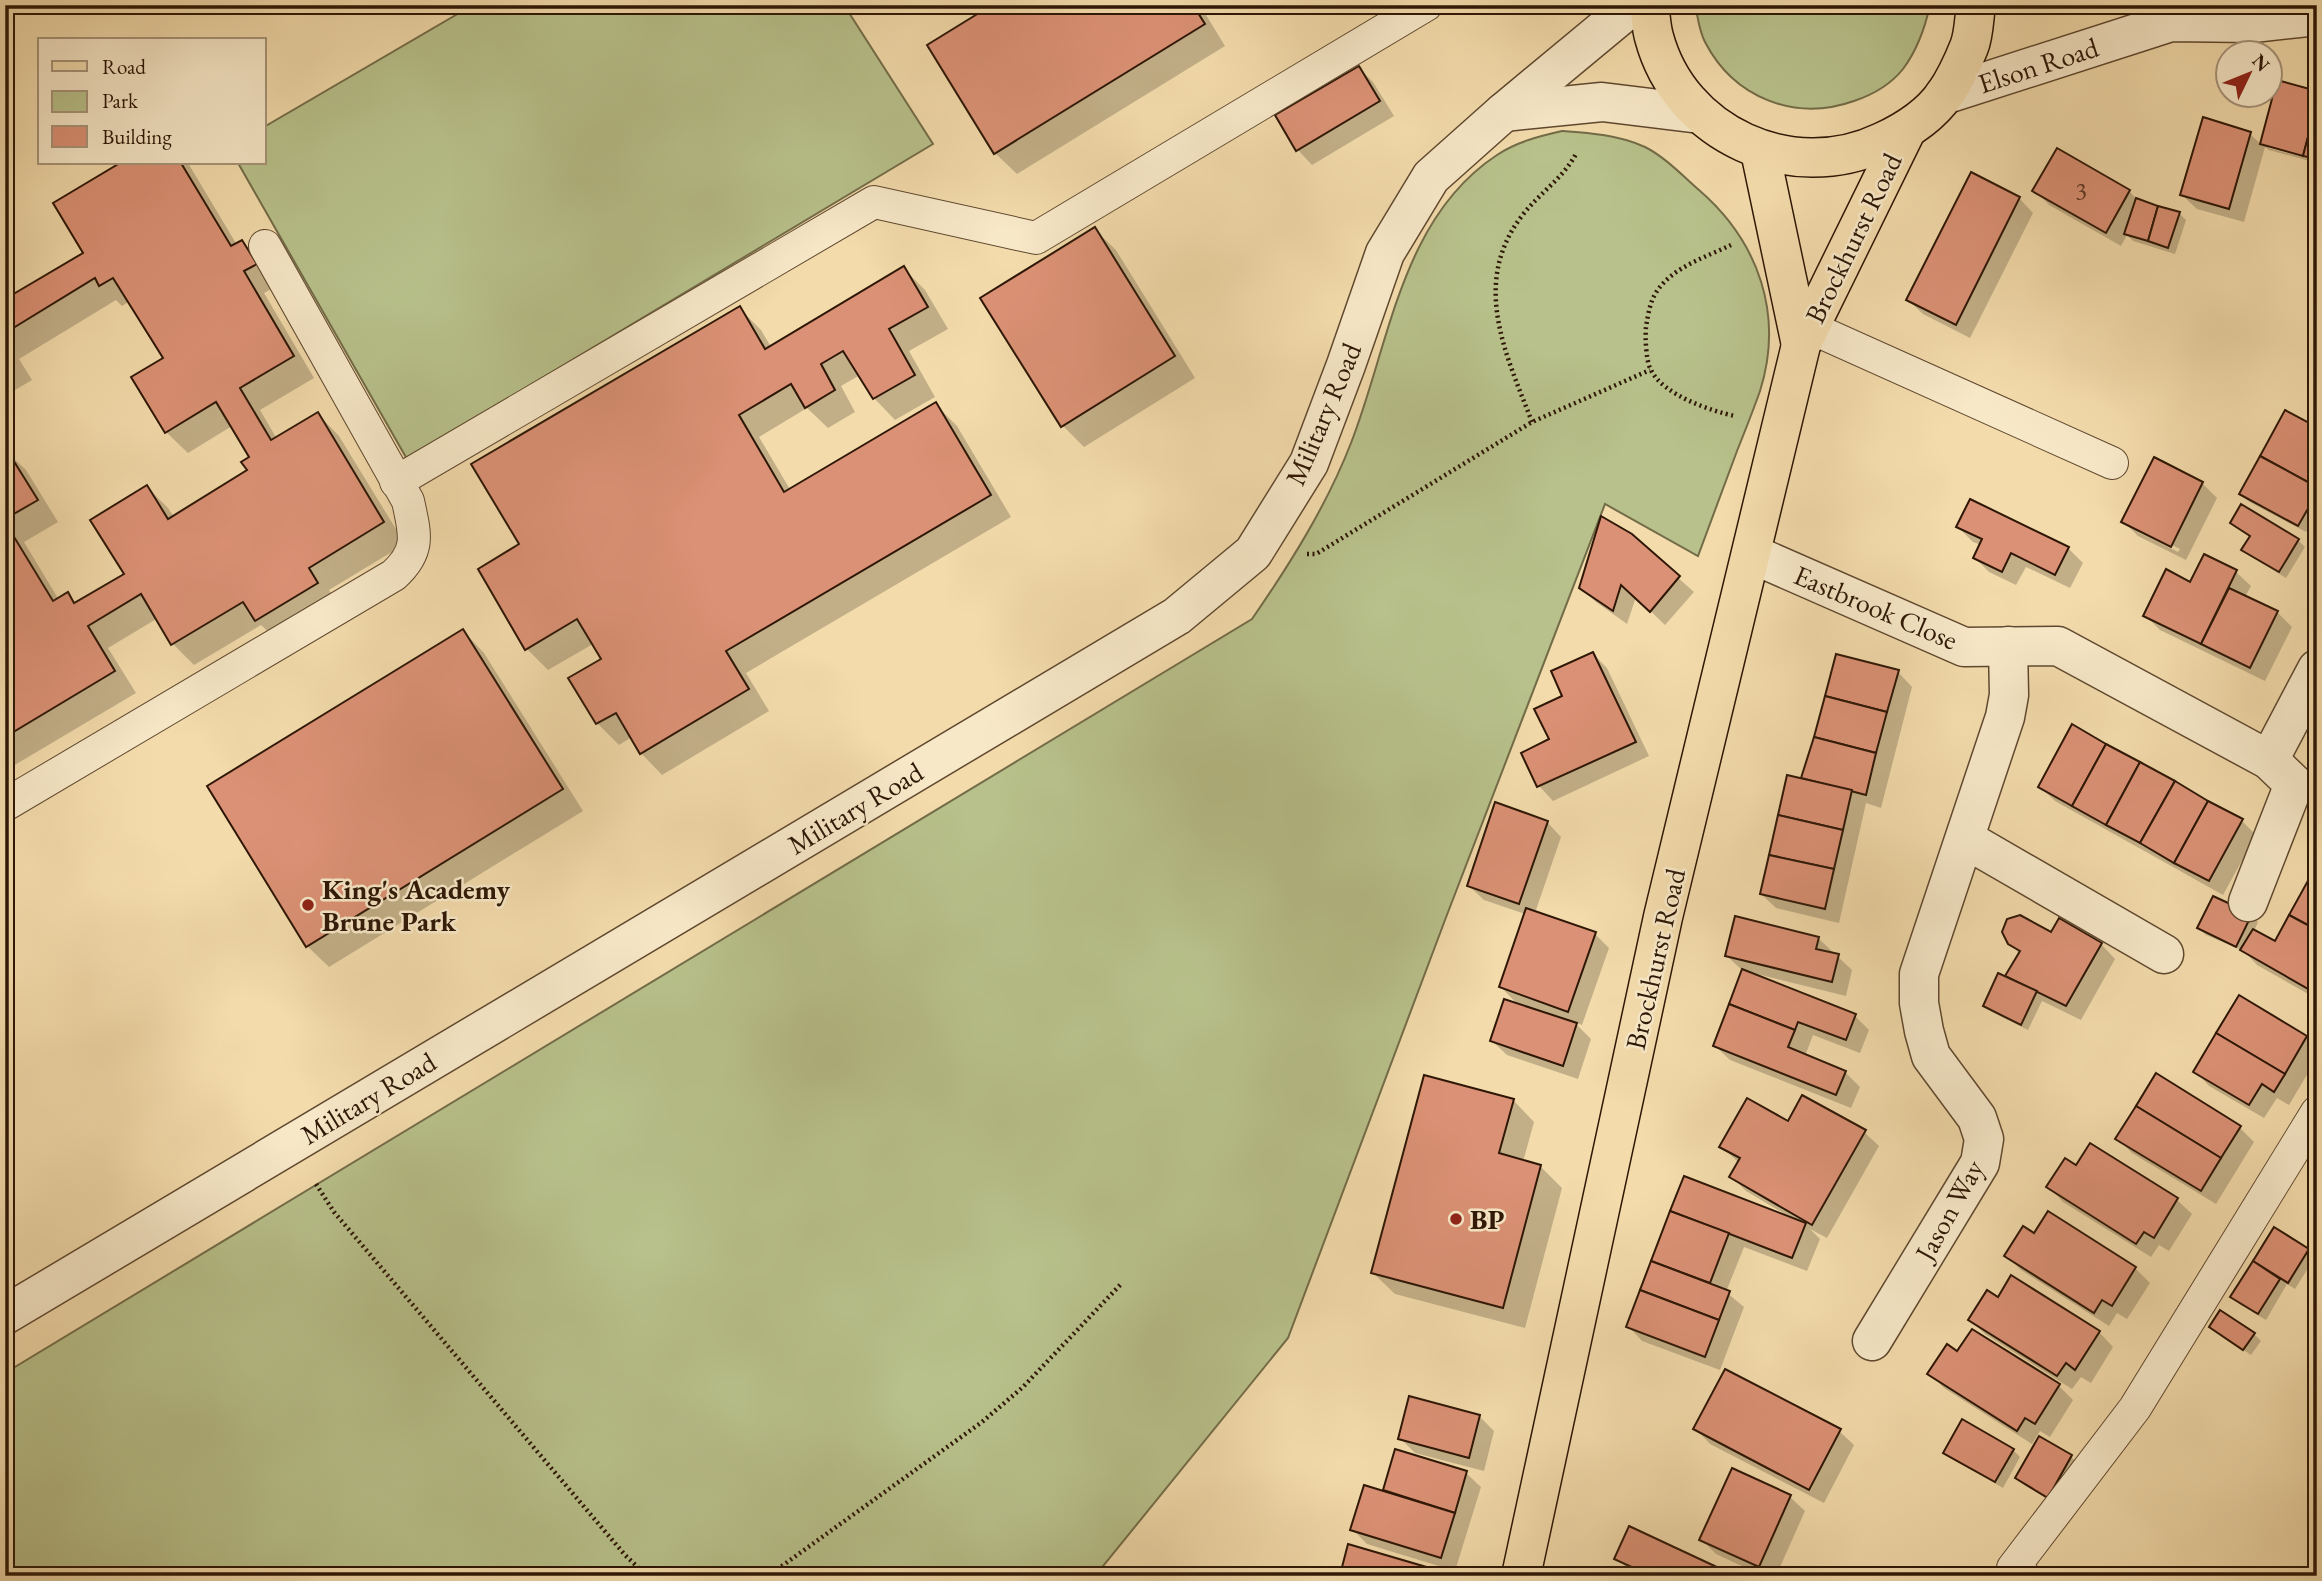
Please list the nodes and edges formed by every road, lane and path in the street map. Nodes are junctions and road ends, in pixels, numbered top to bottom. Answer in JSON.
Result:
{"nodes":[{"id":1,"x":1426,"y":5,"type":"edge"},
{"id":2,"x":1633,"y":5,"type":"edge"},
{"id":3,"x":1649,"y":5,"type":"edge"},
{"id":4,"x":1976,"y":5,"type":"edge"},
{"id":5,"x":2131,"y":5,"type":"edge"},
{"id":6,"x":2317,"y":16,"type":"edge"},
{"id":7,"x":2171,"y":22,"type":"junction"},
{"id":8,"x":1944,"y":95,"type":"junction"},
{"id":9,"x":1602,"y":102,"type":"junction"},
{"id":10,"x":1504,"y":112,"type":"junction"},
{"id":11,"x":1700,"y":114,"type":"junction"},
{"id":12,"x":1906,"y":131,"type":"junction"},
{"id":13,"x":1760,"y":150,"type":"junction"},
{"id":14,"x":1776,"y":225,"type":"junction"},
{"id":15,"x":265,"y":246,"type":"dead end"},
{"id":16,"x":1805,"y":336,"type":"junction"},
{"id":17,"x":1650,"y":370,"type":"junction"},
{"id":18,"x":1532,"y":422,"type":"junction"},
{"id":19,"x":1781,"y":426,"type":"junction"},
{"id":20,"x":2112,"y":463,"type":"dead end"},
{"id":21,"x":397,"y":482,"type":"junction"},
{"id":22,"x":1253,"y":552,"type":"junction"},
{"id":23,"x":1752,"y":554,"type":"junction"},
{"id":24,"x":2008,"y":646,"type":"junction"},
{"id":25,"x":2317,"y":669,"type":"edge"},
{"id":26,"x":2269,"y":760,"type":"junction"},
{"id":27,"x":5,"y":805,"type":"edge"},
{"id":28,"x":1965,"y":839,"type":"junction"},
{"id":29,"x":2248,"y":902,"type":"dead end"},
{"id":30,"x":2164,"y":954,"type":"dead end"},
{"id":31,"x":2317,"y":1112,"type":"edge"},
{"id":32,"x":291,"y":1144,"type":"junction"},
{"id":33,"x":1122,"y":1283,"type":"dead end"},
{"id":34,"x":5,"y":1315,"type":"edge"},
{"id":35,"x":1872,"y":1341,"type":"dead end"},
{"id":36,"x":647,"y":1576,"type":"edge"},
{"id":37,"x":768,"y":1576,"type":"edge"},
{"id":38,"x":1521,"y":1576,"type":"edge"},
{"id":39,"x":2024,"y":1576,"type":"edge"}],
"edges":[{"from":1,"to":21,"type":"lane"},
{"from":2,"to":10,"type":"street","name":"Military Road"},
{"from":3,"to":11,"type":"main road"},
{"from":4,"to":8,"type":"main road"},
{"from":5,"to":7,"type":"street","name":"Elson Road"},
{"from":6,"to":7,"type":"street","name":"Elson Road"},
{"from":7,"to":8,"type":"street","name":"Elson Road"},
{"from":8,"to":12,"type":"main road"},
{"from":9,"to":10,"type":"street"},
{"from":9,"to":11,"type":"street"},
{"from":9,"to":18,"type":"path"},
{"from":10,"to":22,"type":"street","name":"Military Road"},
{"from":11,"to":13,"type":"main road"},
{"from":12,"to":13,"type":"main road"},
{"from":12,"to":16,"type":"main road","name":"Brockhurst Road"},
{"from":13,"to":14,"type":"main road","name":"Brockhurst Road"},
{"from":14,"to":16,"type":"main road","name":"Brockhurst Road"},
{"from":14,"to":17,"type":"path"},
{"from":15,"to":21,"type":"lane"},
{"from":16,"to":19,"type":"main road","name":"Brockhurst Road"},
{"from":16,"to":20,"type":"lane"},
{"from":17,"to":18,"type":"path"},
{"from":17,"to":19,"type":"path"},
{"from":18,"to":22,"type":"path"},
{"from":19,"to":23,"type":"main road","name":"Brockhurst Road"},
{"from":21,"to":27,"type":"lane"},
{"from":22,"to":32,"type":"street","name":"Military Road"},
{"from":23,"to":24,"type":"street","name":"Eastbrook Close"},
{"from":23,"to":38,"type":"main road","name":"Brockhurst Road"},
{"from":24,"to":26,"type":"street","name":"Eastbrook Close"},
{"from":24,"to":28,"type":"street","name":"Jason Way"},
{"from":25,"to":26,"type":"street"},
{"from":26,"to":29,"type":"street","name":"Eastbrook Close"},
{"from":28,"to":30,"type":"street"},
{"from":28,"to":35,"type":"street","name":"Jason Way"},
{"from":31,"to":39,"type":"lane"},
{"from":32,"to":34,"type":"street","name":"Military Road"},
{"from":32,"to":36,"type":"path"},
{"from":33,"to":37,"type":"path"}]}
